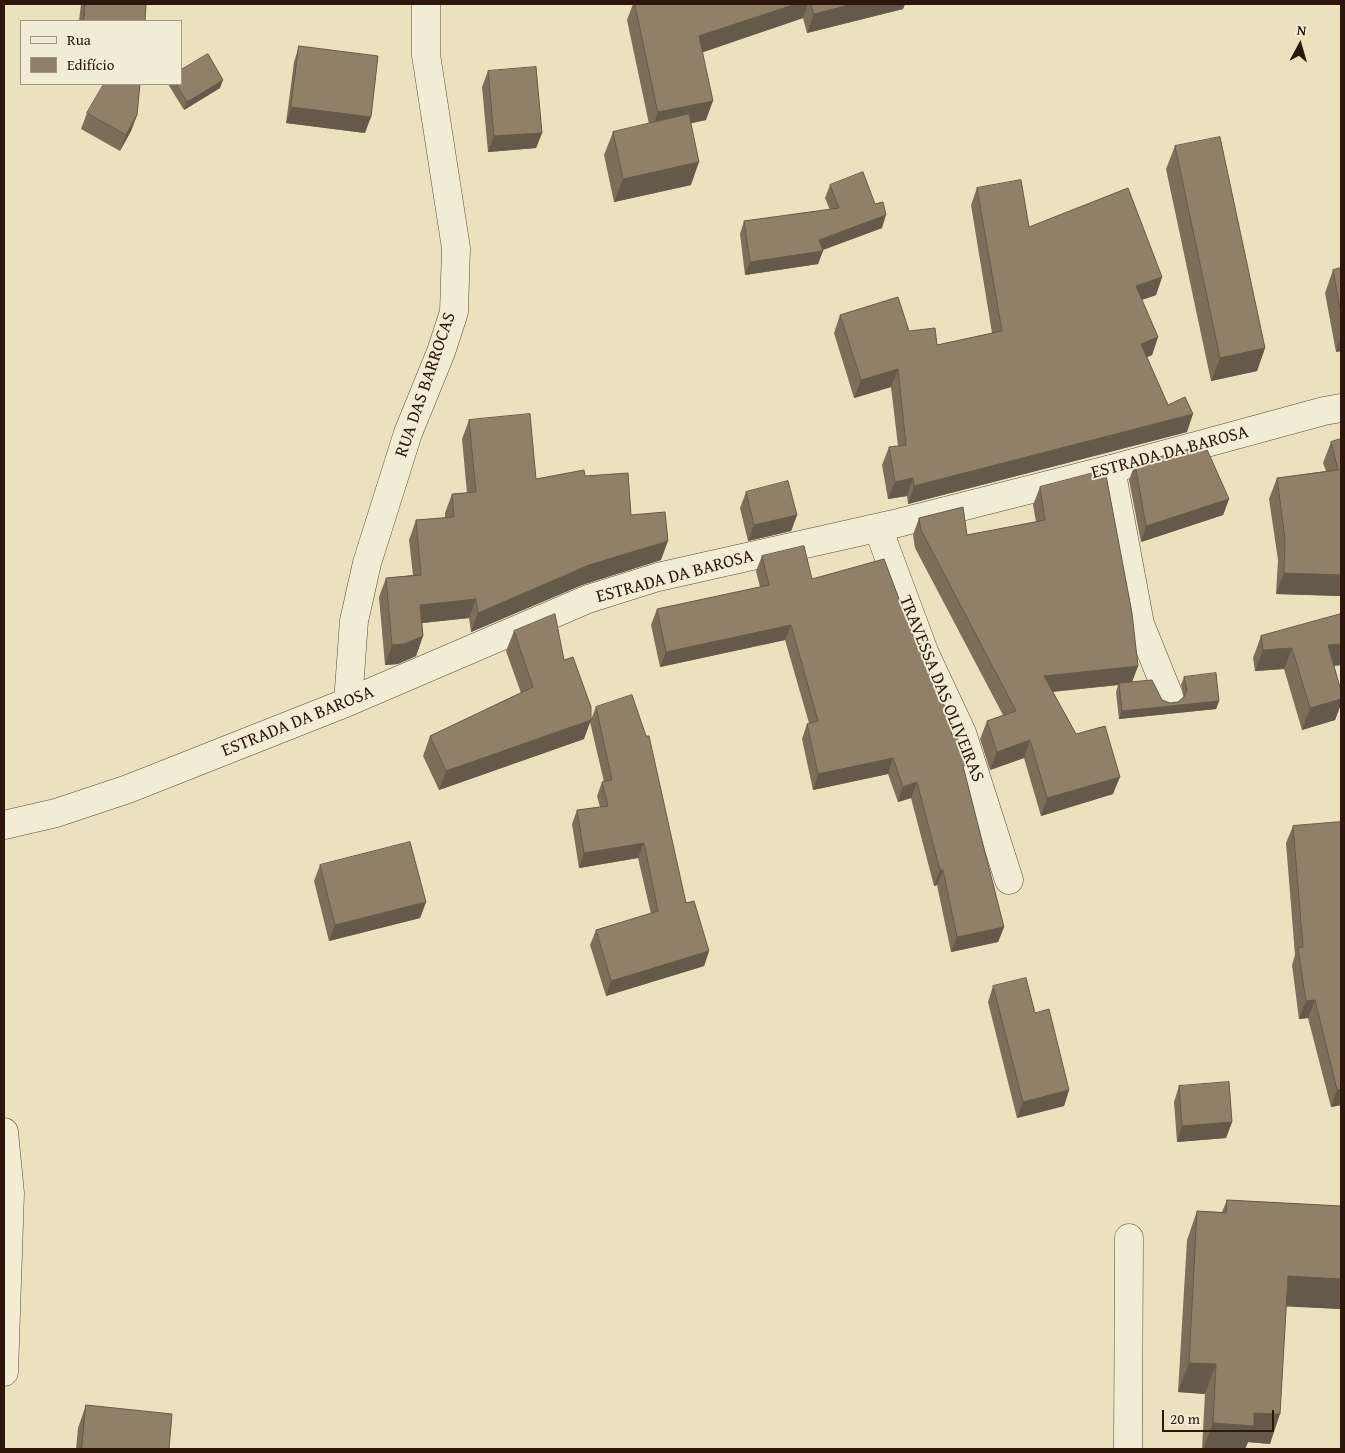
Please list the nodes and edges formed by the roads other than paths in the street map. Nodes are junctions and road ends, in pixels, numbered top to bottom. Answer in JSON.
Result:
{"nodes":[{"id":1,"x":426,"y":4,"type":"edge"},
{"id":2,"x":1341,"y":408,"type":"edge"},
{"id":3,"x":1111,"y":469,"type":"junction"},
{"id":4,"x":878,"y":528,"type":"junction"},
{"id":5,"x":1169,"y":696,"type":"dead end"},
{"id":6,"x":348,"y":702,"type":"junction"},
{"id":7,"x":4,"y":826,"type":"edge"},
{"id":8,"x":1009,"y":880,"type":"dead end"},
{"id":9,"x":4,"y":1132,"type":"edge"},
{"id":10,"x":1129,"y":1238,"type":"dead end"},
{"id":11,"x":4,"y":1372,"type":"edge"},
{"id":12,"x":1128,"y":1449,"type":"edge"}],
"edges":[{"from":1,"to":6,"type":"street","name":"RUA DAS BARROCAS"},
{"from":2,"to":3,"type":"street","name":"ESTRADA DA BAROSA"},
{"from":3,"to":4,"type":"street","name":"ESTRADA DA BAROSA"},
{"from":3,"to":5,"type":"street"},
{"from":4,"to":6,"type":"street","name":"ESTRADA DA BAROSA"},
{"from":4,"to":8,"type":"street","name":"TRAVESSA DAS OLIVEIRAS"},
{"from":6,"to":7,"type":"street","name":"ESTRADA DA BAROSA"},
{"from":9,"to":11,"type":"street"},
{"from":10,"to":12,"type":"street"}]}
